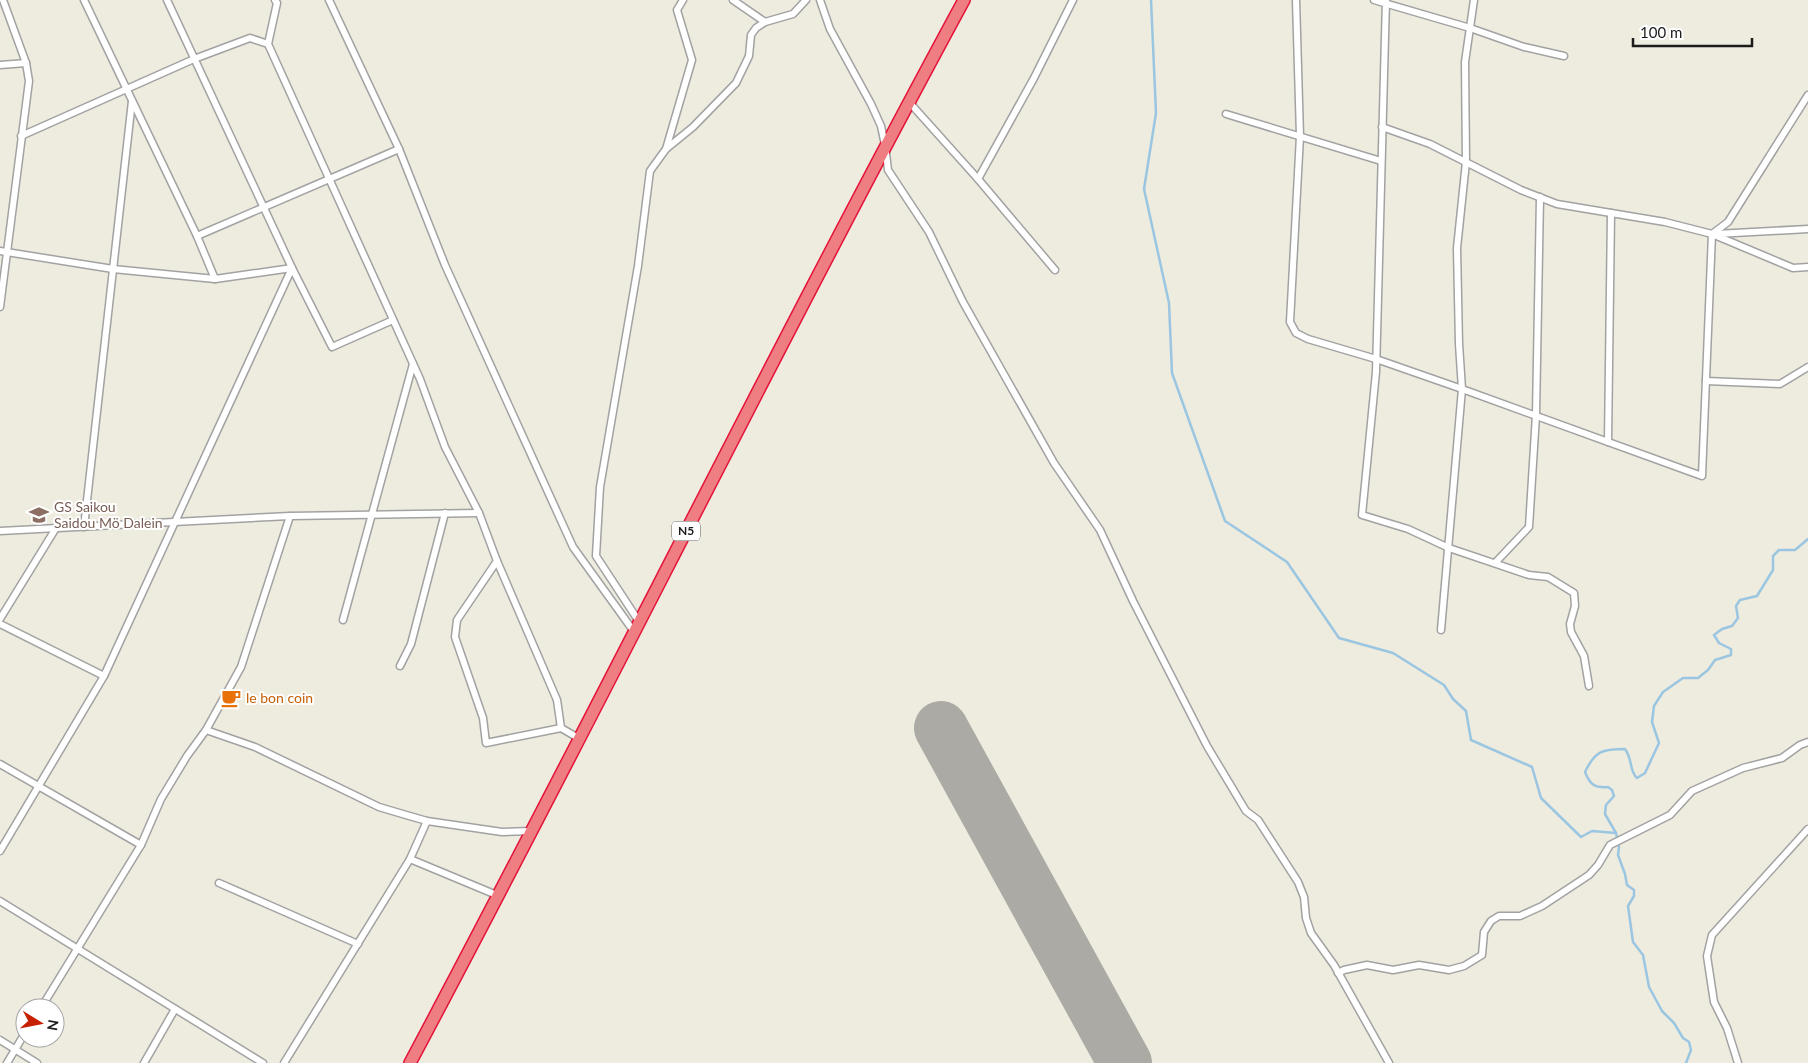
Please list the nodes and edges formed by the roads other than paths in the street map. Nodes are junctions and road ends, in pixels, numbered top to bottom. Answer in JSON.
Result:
{"nodes":[{"id":1,"x":2,"y":0,"type":"edge"},
{"id":2,"x":84,"y":0,"type":"edge"},
{"id":3,"x":167,"y":0,"type":"edge"},
{"id":4,"x":275,"y":0,"type":"edge"},
{"id":5,"x":329,"y":0,"type":"edge"},
{"id":6,"x":683,"y":0,"type":"edge"},
{"id":7,"x":733,"y":0,"type":"edge"},
{"id":8,"x":806,"y":0,"type":"edge"},
{"id":9,"x":820,"y":0,"type":"edge"},
{"id":10,"x":964,"y":0,"type":"edge"},
{"id":11,"x":1073,"y":0,"type":"edge"},
{"id":12,"x":1296,"y":0,"type":"edge"},
{"id":13,"x":1374,"y":0,"type":"edge"},
{"id":14,"x":1474,"y":0,"type":"edge"},
{"id":15,"x":1386,"y":2,"type":"edge"},
{"id":16,"x":765,"y":22,"type":"junction"},
{"id":17,"x":1470,"y":28,"type":"junction"},
{"id":18,"x":268,"y":44,"type":"junction"},
{"id":19,"x":1564,"y":56,"type":"dead end"},
{"id":20,"x":194,"y":58,"type":"junction"},
{"id":21,"x":26,"y":63,"type":"junction"},
{"id":22,"x":0,"y":65,"type":"edge"},
{"id":23,"x":127,"y":88,"type":"junction"},
{"id":24,"x":1808,"y":95,"type":"edge"},
{"id":25,"x":132,"y":101,"type":"junction"},
{"id":26,"x":908,"y":102,"type":"junction"},
{"id":27,"x":1226,"y":114,"type":"dead end"},
{"id":28,"x":1382,"y":127,"type":"junction"},
{"id":29,"x":21,"y":136,"type":"junction"},
{"id":30,"x":1300,"y":136,"type":"junction"},
{"id":31,"x":885,"y":145,"type":"junction"},
{"id":32,"x":399,"y":148,"type":"junction"},
{"id":33,"x":666,"y":149,"type":"junction"},
{"id":34,"x":1382,"y":161,"type":"junction"},
{"id":35,"x":1466,"y":162,"type":"junction"},
{"id":36,"x":329,"y":178,"type":"junction"},
{"id":37,"x":978,"y":179,"type":"junction"},
{"id":38,"x":1540,"y":198,"type":"junction"},
{"id":39,"x":263,"y":207,"type":"junction"},
{"id":40,"x":1611,"y":213,"type":"junction"},
{"id":41,"x":1808,"y":229,"type":"edge"},
{"id":42,"x":1712,"y":234,"type":"junction"},
{"id":43,"x":197,"y":236,"type":"junction"},
{"id":44,"x":4,"y":251,"type":"edge"},
{"id":45,"x":1808,"y":267,"type":"edge"},
{"id":46,"x":292,"y":268,"type":"junction"},
{"id":47,"x":113,"y":269,"type":"junction"},
{"id":48,"x":1055,"y":270,"type":"dead end"},
{"id":49,"x":214,"y":279,"type":"junction"},
{"id":50,"x":0,"y":307,"type":"edge"},
{"id":51,"x":393,"y":320,"type":"junction"},
{"id":52,"x":1376,"y":359,"type":"junction"},
{"id":53,"x":413,"y":364,"type":"junction"},
{"id":54,"x":1808,"y":367,"type":"edge"},
{"id":55,"x":1706,"y":381,"type":"junction"},
{"id":56,"x":1462,"y":389,"type":"junction"},
{"id":57,"x":1536,"y":416,"type":"junction"},
{"id":58,"x":1608,"y":442,"type":"junction"},
{"id":59,"x":445,"y":513,"type":"junction"},
{"id":60,"x":479,"y":513,"type":"junction"},
{"id":61,"x":372,"y":514,"type":"junction"},
{"id":62,"x":290,"y":516,"type":"junction"},
{"id":63,"x":176,"y":522,"type":"junction"},
{"id":64,"x":84,"y":527,"type":"junction"},
{"id":65,"x":56,"y":528,"type":"junction"},
{"id":66,"x":0,"y":531,"type":"edge"},
{"id":67,"x":1449,"y":548,"type":"junction"},
{"id":68,"x":498,"y":562,"type":"junction"},
{"id":69,"x":1495,"y":563,"type":"junction"},
{"id":70,"x":0,"y":620,"type":"edge"},
{"id":71,"x":343,"y":620,"type":"dead end"},
{"id":72,"x":0,"y":624,"type":"edge"},
{"id":73,"x":637,"y":628,"type":"junction"},
{"id":74,"x":1441,"y":630,"type":"dead end"},
{"id":75,"x":400,"y":666,"type":"dead end"},
{"id":76,"x":104,"y":676,"type":"junction"},
{"id":77,"x":1589,"y":686,"type":"dead end"},
{"id":78,"x":561,"y":728,"type":"junction"},
{"id":79,"x":206,"y":730,"type":"junction"},
{"id":80,"x":580,"y":739,"type":"junction"},
{"id":81,"x":1808,"y":742,"type":"edge"},
{"id":82,"x":0,"y":764,"type":"edge"},
{"id":83,"x":39,"y":787,"type":"junction"},
{"id":84,"x":427,"y":821,"type":"junction"},
{"id":85,"x":1808,"y":829,"type":"edge"},
{"id":86,"x":533,"y":831,"type":"junction"},
{"id":87,"x":141,"y":845,"type":"junction"},
{"id":88,"x":0,"y":851,"type":"edge"},
{"id":89,"x":410,"y":859,"type":"junction"},
{"id":90,"x":219,"y":883,"type":"dead end"},
{"id":91,"x":499,"y":896,"type":"junction"},
{"id":92,"x":0,"y":901,"type":"edge"},
{"id":93,"x":358,"y":944,"type":"junction"},
{"id":94,"x":78,"y":949,"type":"junction"},
{"id":95,"x":1338,"y":973,"type":"junction"},
{"id":96,"x":47,"y":998,"type":"edge"},
{"id":97,"x":175,"y":1009,"type":"junction"},
{"id":98,"x":0,"y":1040,"type":"edge"},
{"id":99,"x":15,"y":1049,"type":"junction"},
{"id":100,"x":7,"y":1063,"type":"edge"},
{"id":101,"x":37,"y":1063,"type":"edge"},
{"id":102,"x":144,"y":1063,"type":"edge"},
{"id":103,"x":263,"y":1063,"type":"edge"},
{"id":104,"x":284,"y":1063,"type":"edge"},
{"id":105,"x":410,"y":1063,"type":"edge"},
{"id":106,"x":1388,"y":1063,"type":"edge"},
{"id":107,"x":1738,"y":1063,"type":"edge"}],
"edges":[{"from":1,"to":21,"type":"street"},
{"from":2,"to":23,"type":"street"},
{"from":3,"to":20,"type":"street"},
{"from":4,"to":18,"type":"street"},
{"from":5,"to":32,"type":"street"},
{"from":6,"to":33,"type":"street"},
{"from":7,"to":16,"type":"street"},
{"from":8,"to":16,"type":"street"},
{"from":9,"to":31,"type":"street"},
{"from":10,"to":26,"type":"highway","number":"N5"},
{"from":11,"to":37,"type":"street"},
{"from":12,"to":30,"type":"street"},
{"from":13,"to":15,"type":"street"},
{"from":14,"to":17,"type":"street"},
{"from":15,"to":17,"type":"street"},
{"from":15,"to":28,"type":"street"},
{"from":16,"to":33,"type":"street"},
{"from":17,"to":19,"type":"street"},
{"from":17,"to":35,"type":"street"},
{"from":18,"to":20,"type":"street"},
{"from":18,"to":36,"type":"street"},
{"from":20,"to":23,"type":"street"},
{"from":20,"to":39,"type":"street"},
{"from":21,"to":22,"type":"street"},
{"from":21,"to":29,"type":"street"},
{"from":23,"to":25,"type":"street"},
{"from":23,"to":29,"type":"street"},
{"from":24,"to":42,"type":"street"},
{"from":25,"to":43,"type":"street"},
{"from":25,"to":47,"type":"street"},
{"from":26,"to":31,"type":"highway","number":"N5"},
{"from":26,"to":37,"type":"street"},
{"from":27,"to":30,"type":"street"},
{"from":28,"to":34,"type":"street"},
{"from":28,"to":35,"type":"street"},
{"from":29,"to":44,"type":"street"},
{"from":30,"to":34,"type":"street"},
{"from":30,"to":52,"type":"street"},
{"from":31,"to":73,"type":"highway","number":"N5"},
{"from":31,"to":95,"type":"street"},
{"from":32,"to":36,"type":"street"},
{"from":32,"to":73,"type":"street"},
{"from":33,"to":73,"type":"street"},
{"from":34,"to":52,"type":"street"},
{"from":35,"to":38,"type":"street"},
{"from":35,"to":56,"type":"street"},
{"from":36,"to":39,"type":"street"},
{"from":36,"to":51,"type":"street"},
{"from":37,"to":48,"type":"street"},
{"from":38,"to":40,"type":"street"},
{"from":38,"to":57,"type":"street"},
{"from":39,"to":43,"type":"street"},
{"from":39,"to":46,"type":"street"},
{"from":40,"to":42,"type":"street"},
{"from":40,"to":58,"type":"street"},
{"from":41,"to":42,"type":"street"},
{"from":42,"to":45,"type":"street"},
{"from":42,"to":55,"type":"street"},
{"from":43,"to":49,"type":"street"},
{"from":44,"to":47,"type":"street"},
{"from":44,"to":50,"type":"street"},
{"from":46,"to":49,"type":"street"},
{"from":46,"to":51,"type":"street"},
{"from":46,"to":63,"type":"street"},
{"from":47,"to":49,"type":"street"},
{"from":47,"to":64,"type":"street"},
{"from":51,"to":53,"type":"street"},
{"from":52,"to":56,"type":"street"},
{"from":52,"to":67,"type":"street"},
{"from":53,"to":60,"type":"street"},
{"from":53,"to":61,"type":"street"},
{"from":54,"to":55,"type":"street"},
{"from":55,"to":58,"type":"street"},
{"from":56,"to":57,"type":"street"},
{"from":56,"to":67,"type":"street"},
{"from":57,"to":58,"type":"street"},
{"from":57,"to":69,"type":"street"},
{"from":59,"to":60,"type":"street"},
{"from":59,"to":61,"type":"street"},
{"from":59,"to":75,"type":"street"},
{"from":60,"to":68,"type":"street"},
{"from":61,"to":62,"type":"street"},
{"from":61,"to":71,"type":"street"},
{"from":62,"to":63,"type":"street"},
{"from":62,"to":79,"type":"street"},
{"from":63,"to":64,"type":"street"},
{"from":63,"to":76,"type":"street"},
{"from":64,"to":65,"type":"street"},
{"from":65,"to":66,"type":"street"},
{"from":65,"to":70,"type":"street"},
{"from":67,"to":69,"type":"street"},
{"from":67,"to":74,"type":"street"},
{"from":68,"to":78,"type":"street"},
{"from":68,"to":78,"type":"street"},
{"from":69,"to":77,"type":"street"},
{"from":72,"to":76,"type":"street"},
{"from":73,"to":80,"type":"highway","number":"N5"},
{"from":76,"to":83,"type":"street"},
{"from":78,"to":80,"type":"street"},
{"from":79,"to":84,"type":"street"},
{"from":79,"to":87,"type":"street"},
{"from":80,"to":86,"type":"highway","number":"N5"},
{"from":81,"to":95,"type":"street"},
{"from":82,"to":83,"type":"street"},
{"from":83,"to":87,"type":"street"},
{"from":83,"to":88,"type":"street"},
{"from":84,"to":86,"type":"street"},
{"from":84,"to":89,"type":"street"},
{"from":85,"to":107,"type":"street"},
{"from":86,"to":91,"type":"highway","number":"N5"},
{"from":87,"to":94,"type":"street"},
{"from":89,"to":91,"type":"street"},
{"from":89,"to":93,"type":"street"},
{"from":90,"to":93,"type":"street"},
{"from":91,"to":105,"type":"highway","number":"N5"},
{"from":92,"to":94,"type":"street"},
{"from":93,"to":104,"type":"street"},
{"from":94,"to":96,"type":"street"},
{"from":94,"to":97,"type":"street"},
{"from":95,"to":106,"type":"street"},
{"from":97,"to":102,"type":"street"},
{"from":97,"to":103,"type":"street"},
{"from":98,"to":99,"type":"street"},
{"from":99,"to":100,"type":"street"},
{"from":99,"to":101,"type":"street"}]}
